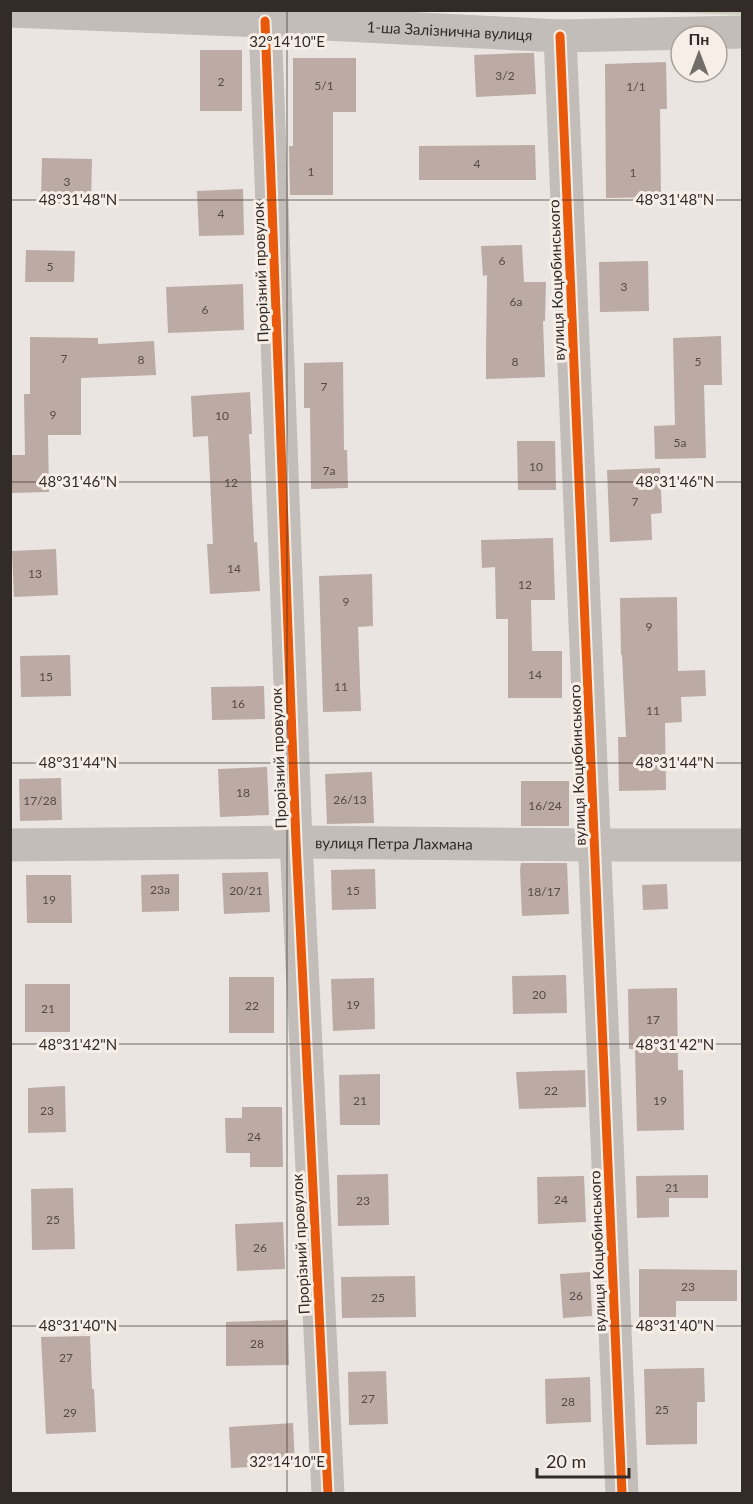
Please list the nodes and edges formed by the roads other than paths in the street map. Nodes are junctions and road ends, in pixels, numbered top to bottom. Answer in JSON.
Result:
{"nodes":[{"id":1,"x":10,"y":11,"type":"edge"},
{"id":2,"x":265,"y":21,"type":"junction"},
{"id":3,"x":742,"y":32,"type":"edge"},
{"id":4,"x":560,"y":36,"type":"junction"},
{"id":5,"x":296,"y":842,"type":"junction"},
{"id":6,"x":10,"y":845,"type":"edge"},
{"id":7,"x":595,"y":845,"type":"junction"},
{"id":8,"x":742,"y":845,"type":"edge"},
{"id":9,"x":328,"y":1494,"type":"edge"},
{"id":10,"x":622,"y":1494,"type":"edge"}],
"edges":[{"from":1,"to":2,"type":"street","name":"1-ша Залізнична вулиця"},
{"from":2,"to":4,"type":"street","name":"1-ша Залізнична вулиця"},
{"from":2,"to":5,"type":"street","name":"Прорізний провулок"},
{"from":3,"to":4,"type":"street","name":"1-ша Залізнична вулиця"},
{"from":4,"to":7,"type":"street","name":"вулиця Коцюбинського"},
{"from":5,"to":6,"type":"street","name":"вулиця Петра Лахмана"},
{"from":5,"to":7,"type":"street","name":"вулиця Петра Лахмана"},
{"from":5,"to":9,"type":"street","name":"Прорізний провулок"},
{"from":7,"to":8,"type":"street","name":"вулиця Петра Лахмана"},
{"from":7,"to":10,"type":"street","name":"вулиця Коцюбинського"}]}
